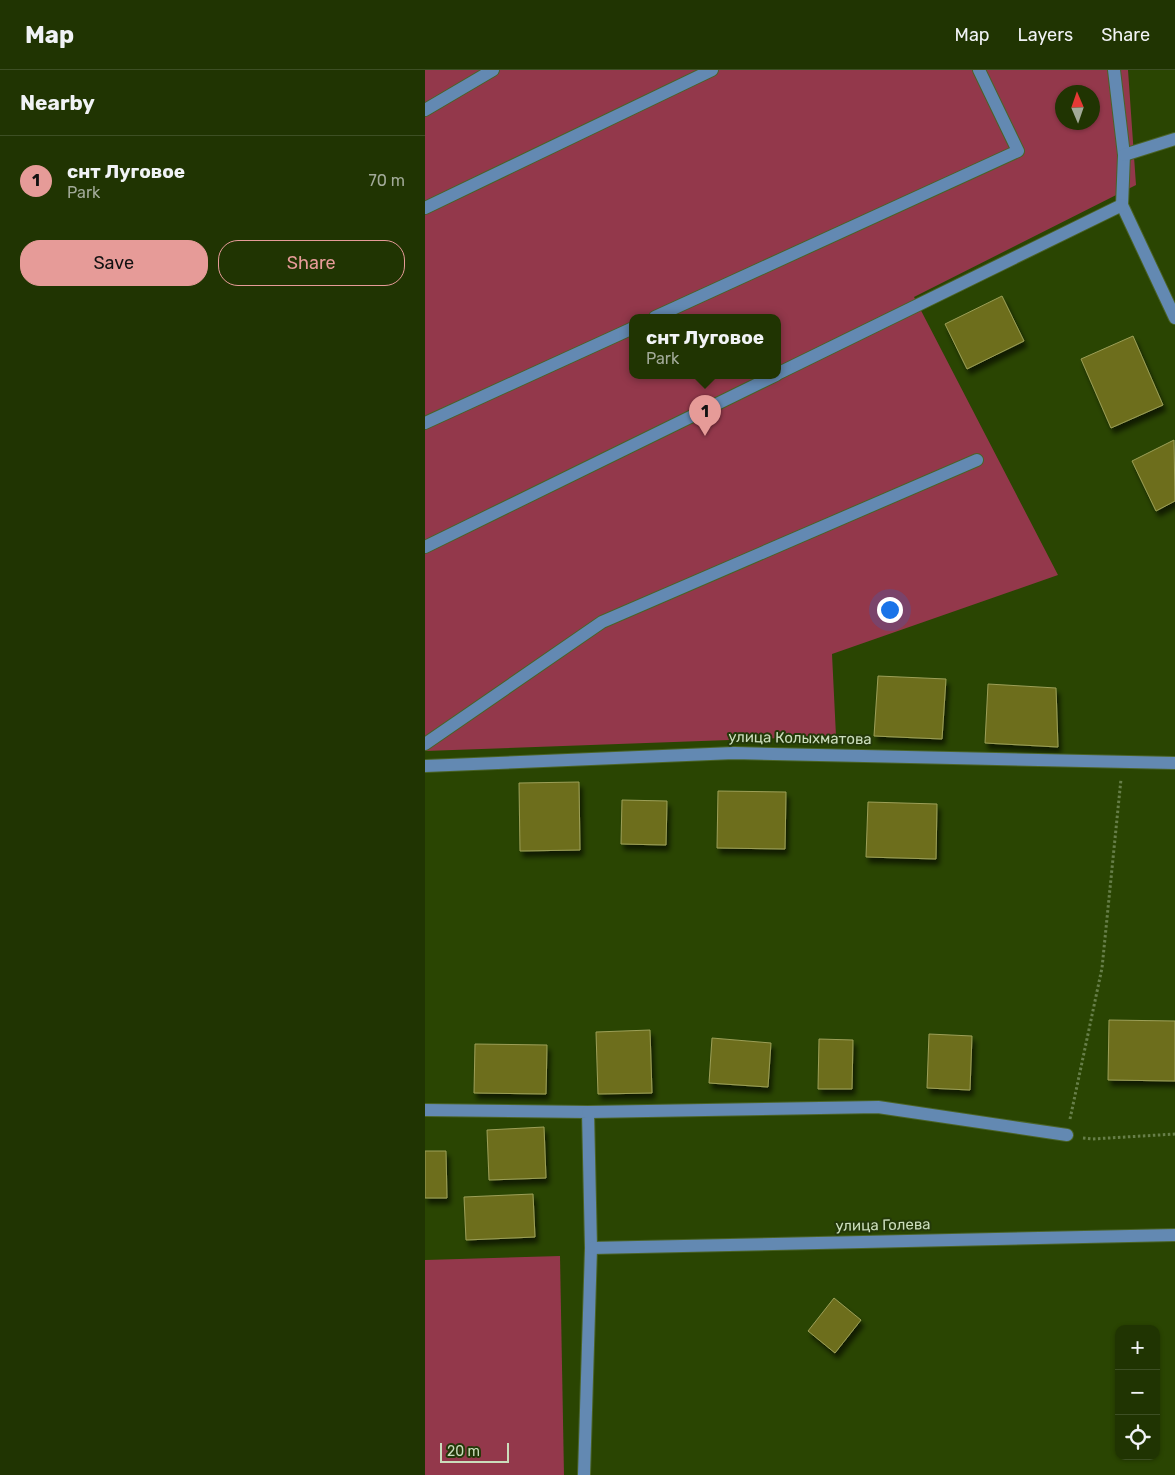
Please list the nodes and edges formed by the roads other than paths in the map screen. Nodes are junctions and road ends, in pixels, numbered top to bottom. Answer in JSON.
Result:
{"nodes":[{"id":1,"x":493,"y":70,"type":"edge"},
{"id":2,"x":712,"y":70,"type":"edge"},
{"id":3,"x":979,"y":70,"type":"edge"},
{"id":4,"x":1115,"y":70,"type":"edge"},
{"id":5,"x":425,"y":110,"type":"edge"},
{"id":6,"x":1175,"y":139,"type":"edge"},
{"id":7,"x":1124,"y":154,"type":"junction"},
{"id":8,"x":1122,"y":205,"type":"junction"},
{"id":9,"x":425,"y":208,"type":"edge"},
{"id":10,"x":662,"y":314,"type":"edge"},
{"id":11,"x":1175,"y":318,"type":"edge"},
{"id":12,"x":629,"y":330,"type":"edge"},
{"id":13,"x":781,"y":372,"type":"edge"},
{"id":14,"x":767,"y":379,"type":"edge"},
{"id":15,"x":425,"y":423,"type":"edge"},
{"id":16,"x":977,"y":460,"type":"dead end"},
{"id":17,"x":425,"y":547,"type":"edge"},
{"id":18,"x":425,"y":744,"type":"edge"},
{"id":19,"x":1175,"y":763,"type":"edge"},
{"id":20,"x":425,"y":766,"type":"edge"},
{"id":21,"x":425,"y":1110,"type":"edge"},
{"id":22,"x":588,"y":1112,"type":"junction"},
{"id":23,"x":1067,"y":1135,"type":"road end"},
{"id":24,"x":1175,"y":1235,"type":"edge"},
{"id":25,"x":591,"y":1248,"type":"junction"},
{"id":26,"x":584,"y":1475,"type":"edge"}],
"edges":[{"from":1,"to":5,"type":"street"},
{"from":2,"to":9,"type":"street"},
{"from":3,"to":10,"type":"street"},
{"from":4,"to":7,"type":"street"},
{"from":6,"to":7,"type":"street"},
{"from":7,"to":8,"type":"street"},
{"from":8,"to":11,"type":"street"},
{"from":8,"to":13,"type":"street"},
{"from":12,"to":15,"type":"street"},
{"from":14,"to":17,"type":"street"},
{"from":16,"to":18,"type":"street"},
{"from":19,"to":20,"type":"street","name":"улица Колыхматова"},
{"from":21,"to":22,"type":"street"},
{"from":22,"to":23,"type":"street"},
{"from":22,"to":25,"type":"street"},
{"from":24,"to":25,"type":"street","name":"улица Голева"},
{"from":25,"to":26,"type":"street"}]}
